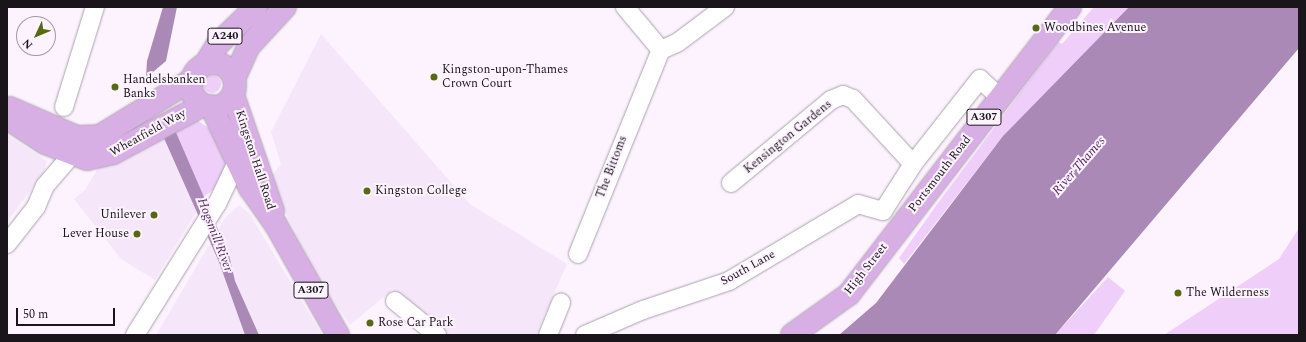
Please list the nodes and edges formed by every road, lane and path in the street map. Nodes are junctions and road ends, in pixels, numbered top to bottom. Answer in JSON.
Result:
{"nodes":[{"id":1,"x":95,"y":7,"type":"edge"},
{"id":2,"x":256,"y":7,"type":"edge"},
{"id":3,"x":285,"y":7,"type":"edge"},
{"id":4,"x":625,"y":7,"type":"edge"},
{"id":5,"x":725,"y":7,"type":"edge"},
{"id":6,"x":1070,"y":7,"type":"edge"},
{"id":7,"x":661,"y":50,"type":"junction"},
{"id":8,"x":206,"y":63,"type":"junction"},
{"id":9,"x":193,"y":80,"type":"junction"},
{"id":10,"x":234,"y":87,"type":"junction"},
{"id":11,"x":999,"y":97,"type":"junction"},
{"id":12,"x":207,"y":105,"type":"junction"},
{"id":13,"x":64,"y":107,"type":"dead end"},
{"id":14,"x":7,"y":108,"type":"edge"},
{"id":15,"x":7,"y":118,"type":"edge"},
{"id":16,"x":88,"y":138,"type":"junction"},
{"id":17,"x":78,"y":157,"type":"junction"},
{"id":18,"x":238,"y":160,"type":"junction"},
{"id":19,"x":913,"y":164,"type":"junction"},
{"id":20,"x":731,"y":183,"type":"dead end"},
{"id":21,"x":250,"y":188,"type":"junction"},
{"id":22,"x":217,"y":205,"type":"junction"},
{"id":23,"x":884,"y":211,"type":"junction"},
{"id":24,"x":276,"y":225,"type":"junction"},
{"id":25,"x":898,"y":228,"type":"junction"},
{"id":26,"x":7,"y":244,"type":"edge"},
{"id":27,"x":578,"y":254,"type":"dead end"},
{"id":28,"x":395,"y":301,"type":"dead end"},
{"id":29,"x":561,"y":302,"type":"dead end"},
{"id":30,"x":552,"y":334,"type":"edge"},
{"id":31,"x":135,"y":335,"type":"edge"},
{"id":32,"x":338,"y":335,"type":"edge"},
{"id":33,"x":437,"y":335,"type":"edge"},
{"id":34,"x":585,"y":335,"type":"edge"},
{"id":35,"x":792,"y":335,"type":"edge"}],
"edges":[{"from":1,"to":13,"type":"street"},
{"from":2,"to":8,"type":"main road","number":"A240"},
{"from":3,"to":10,"type":"main road","number":"A240"},
{"from":4,"to":7,"type":"street"},
{"from":5,"to":7,"type":"street"},
{"from":6,"to":11,"type":"main road","name":"Portsmouth Road","number":"A307"},
{"from":7,"to":27,"type":"street","name":"The Bittoms"},
{"from":8,"to":9,"type":"main road"},
{"from":8,"to":10,"type":"main road"},
{"from":9,"to":12,"type":"main road"},
{"from":9,"to":16,"type":"main road","name":"Wheatfield Way"},
{"from":10,"to":12,"type":"main road"},
{"from":10,"to":24,"type":"main road","name":"Kingston Hall Road","number":"A307"},
{"from":11,"to":19,"type":"street"},
{"from":11,"to":25,"type":"main road","name":"Portsmouth Road","number":"A307"},
{"from":12,"to":17,"type":"main road","name":"Wheatfield Way"},
{"from":12,"to":18,"type":"main road","name":"Kingston Hall Road","number":"A307"},
{"from":14,"to":16,"type":"main road","name":"Wheatfield Way"},
{"from":15,"to":17,"type":"main road"},
{"from":16,"to":17,"type":"street"},
{"from":17,"to":26,"type":"street"},
{"from":18,"to":21,"type":"main road","name":"Kingston Hall Road","number":"A307"},
{"from":18,"to":22,"type":"street"},
{"from":19,"to":20,"type":"street","name":"Kensington Gardens"},
{"from":19,"to":23,"type":"street"},
{"from":21,"to":22,"type":"street"},
{"from":21,"to":24,"type":"main road","name":"Kingston Hall Road","number":"A307"},
{"from":22,"to":31,"type":"street"},
{"from":23,"to":25,"type":"street"},
{"from":23,"to":34,"type":"street","name":"South Lane"},
{"from":24,"to":32,"type":"main road","name":"Kingston Hall Road","number":"A307"},
{"from":25,"to":35,"type":"main road","name":"High Street","number":"A307"},
{"from":28,"to":33,"type":"street"},
{"from":29,"to":30,"type":"street"}]}
